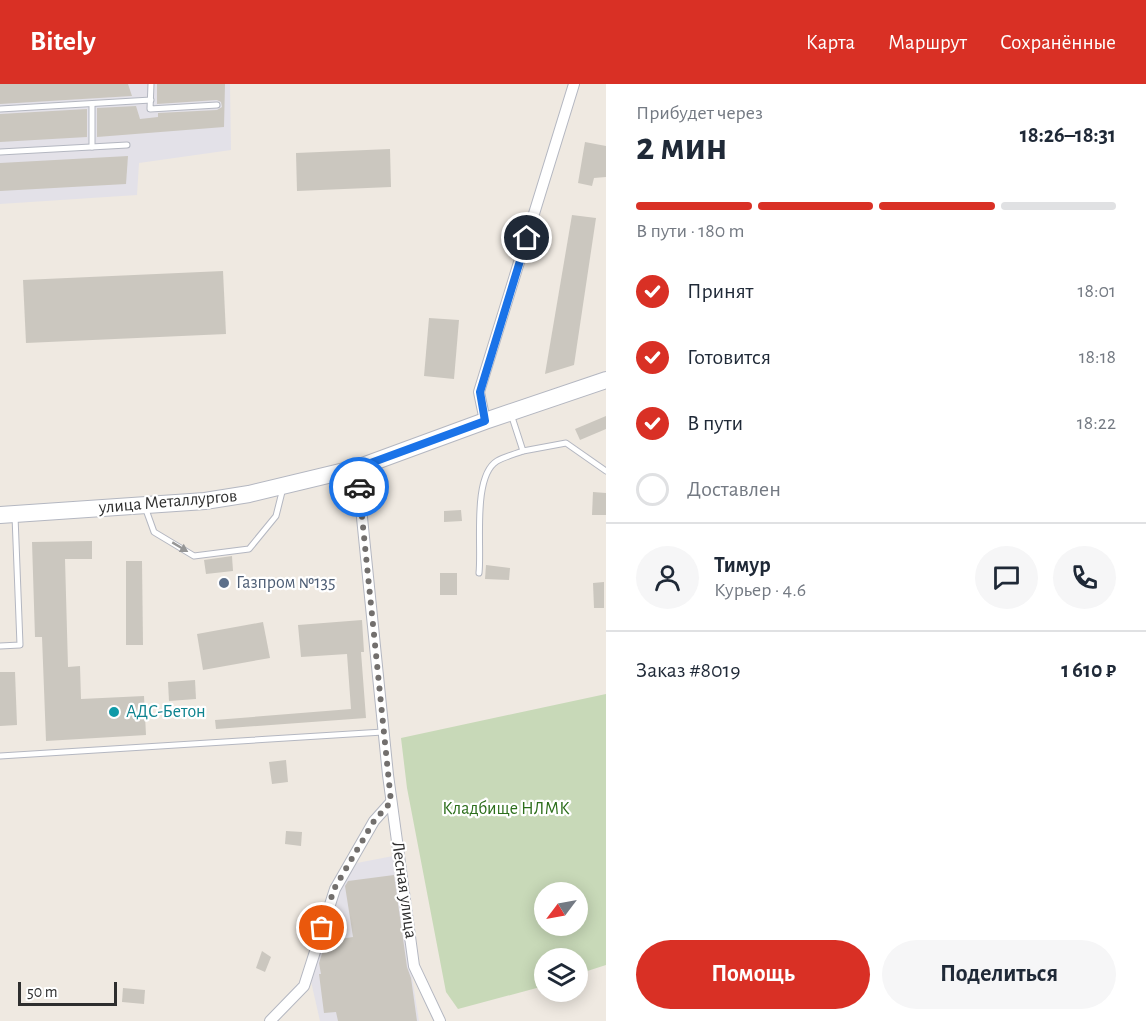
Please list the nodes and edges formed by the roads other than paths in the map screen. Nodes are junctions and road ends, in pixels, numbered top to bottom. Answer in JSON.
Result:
{"nodes":[{"id":1,"x":151,"y":84,"type":"edge"},
{"id":2,"x":574,"y":84,"type":"edge"},
{"id":3,"x":150,"y":100,"type":"junction"},
{"id":4,"x":92,"y":105,"type":"junction"},
{"id":5,"x":217,"y":105,"type":"dead end"},
{"id":6,"x":0,"y":109,"type":"edge"},
{"id":7,"x":128,"y":144,"type":"dead end"},
{"id":8,"x":92,"y":147,"type":"junction"},
{"id":9,"x":0,"y":152,"type":"edge"},
{"id":10,"x":606,"y":380,"type":"edge"},
{"id":11,"x":511,"y":412,"type":"junction"},
{"id":12,"x":485,"y":421,"type":"junction"},
{"id":13,"x":523,"y":451,"type":"junction"},
{"id":14,"x":357,"y":468,"type":"junction"},
{"id":15,"x":606,"y":471,"type":"edge"},
{"id":16,"x":284,"y":485,"type":"junction"},
{"id":17,"x":144,"y":505,"type":"junction"},
{"id":18,"x":8,"y":515,"type":"edge"},
{"id":19,"x":479,"y":573,"type":"dead end"},
{"id":20,"x":0,"y":646,"type":"edge"},
{"id":21,"x":383,"y":732,"type":"junction"},
{"id":22,"x":0,"y":756,"type":"edge"},
{"id":23,"x":391,"y":802,"type":"junction"},
{"id":24,"x":270,"y":1021,"type":"edge"},
{"id":25,"x":440,"y":1021,"type":"edge"}],
"edges":[{"from":1,"to":3,"type":"lane"},
{"from":2,"to":12,"type":"street"},
{"from":3,"to":4,"type":"lane"},
{"from":3,"to":5,"type":"lane"},
{"from":4,"to":6,"type":"lane"},
{"from":4,"to":8,"type":"lane"},
{"from":7,"to":8,"type":"lane"},
{"from":8,"to":9,"type":"lane"},
{"from":10,"to":11,"type":"main road","name":"улица Металлургов"},
{"from":11,"to":12,"type":"main road","name":"улица Металлургов"},
{"from":11,"to":13,"type":"lane"},
{"from":12,"to":14,"type":"main road","name":"улица Металлургов"},
{"from":13,"to":15,"type":"lane"},
{"from":13,"to":19,"type":"lane"},
{"from":14,"to":16,"type":"main road","name":"улица Металлургов"},
{"from":14,"to":21,"type":"street","name":"Лесная улица"},
{"from":16,"to":17,"type":"main road","name":"улица Металлургов"},
{"from":17,"to":16,"type":"lane","one_way":true},
{"from":17,"to":18,"type":"main road","name":"улица Металлургов"},
{"from":18,"to":20,"type":"lane"},
{"from":21,"to":22,"type":"lane"},
{"from":21,"to":23,"type":"street","name":"Лесная улица"},
{"from":23,"to":24,"type":"street"},
{"from":23,"to":25,"type":"street","name":"Лесная улица"}]}
